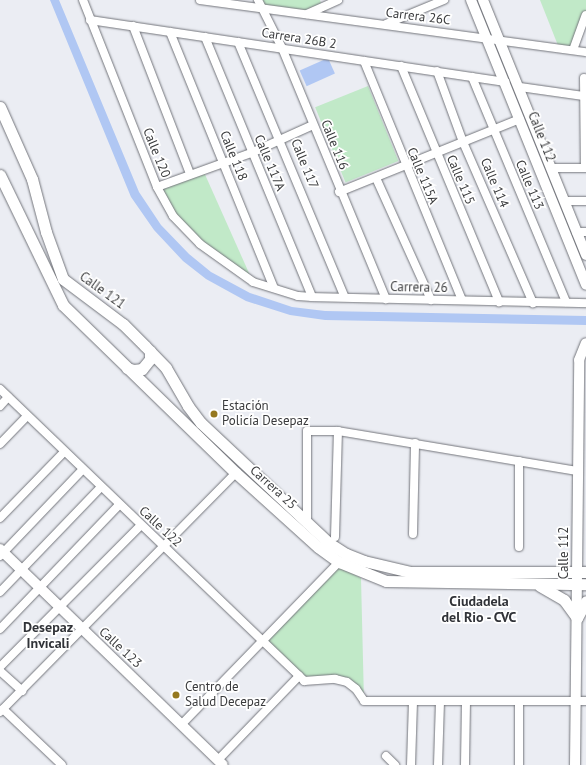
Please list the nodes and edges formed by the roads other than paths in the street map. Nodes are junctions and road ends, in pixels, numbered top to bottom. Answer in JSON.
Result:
{"nodes":[{"id":1,"x":83,"y":0,"type":"edge"},
{"id":2,"x":200,"y":0,"type":"edge"},
{"id":3,"x":258,"y":0,"type":"edge"},
{"id":4,"x":338,"y":0,"type":"edge"},
{"id":5,"x":444,"y":0,"type":"edge"},
{"id":6,"x":471,"y":0,"type":"edge"},
{"id":7,"x":483,"y":0,"type":"edge"},
{"id":8,"x":216,"y":1,"type":"edge"},
{"id":9,"x":262,"y":10,"type":"junction"},
{"id":10,"x":307,"y":14,"type":"junction"},
{"id":11,"x":586,"y":15,"type":"edge"},
{"id":12,"x":90,"y":20,"type":"junction"},
{"id":13,"x":385,"y":25,"type":"junction"},
{"id":14,"x":133,"y":26,"type":"junction"},
{"id":15,"x":170,"y":32,"type":"junction"},
{"id":16,"x":205,"y":37,"type":"junction"},
{"id":17,"x":488,"y":38,"type":"junction"},
{"id":18,"x":500,"y":40,"type":"junction"},
{"id":19,"x":238,"y":42,"type":"junction"},
{"id":20,"x":282,"y":48,"type":"junction"},
{"id":21,"x":573,"y":50,"type":"junction"},
{"id":22,"x":586,"y":52,"type":"edge"},
{"id":23,"x":364,"y":60,"type":"junction"},
{"id":24,"x":401,"y":66,"type":"junction"},
{"id":25,"x":437,"y":71,"type":"junction"},
{"id":26,"x":472,"y":77,"type":"junction"},
{"id":27,"x":584,"y":78,"type":"dead end"},
{"id":28,"x":505,"y":82,"type":"junction"},
{"id":29,"x":520,"y":87,"type":"junction"},
{"id":30,"x":583,"y":96,"type":"junction"},
{"id":31,"x":0,"y":107,"type":"edge"},
{"id":32,"x":520,"y":119,"type":"junction"},
{"id":33,"x":313,"y":125,"type":"junction"},
{"id":34,"x":492,"y":130,"type":"junction"},
{"id":35,"x":281,"y":139,"type":"junction"},
{"id":36,"x":463,"y":142,"type":"junction"},
{"id":37,"x":251,"y":153,"type":"junction"},
{"id":38,"x":436,"y":153,"type":"junction"},
{"id":39,"x":223,"y":164,"type":"junction"},
{"id":40,"x":405,"y":166,"type":"junction"},
{"id":41,"x":551,"y":168,"type":"junction"},
{"id":42,"x":586,"y":168,"type":"edge"},
{"id":43,"x":190,"y":174,"type":"junction"},
{"id":44,"x":0,"y":175,"type":"edge"},
{"id":45,"x":376,"y":178,"type":"junction"},
{"id":46,"x":157,"y":187,"type":"junction"},
{"id":47,"x":340,"y":192,"type":"junction"},
{"id":48,"x":564,"y":201,"type":"junction"},
{"id":49,"x":586,"y":201,"type":"edge"},
{"id":50,"x":581,"y":232,"type":"edge"},
{"id":51,"x":586,"y":255,"type":"edge"},
{"id":52,"x":253,"y":282,"type":"joint"},
{"id":53,"x":586,"y":286,"type":"edge"},
{"id":54,"x":274,"y":288,"type":"junction"},
{"id":55,"x":344,"y":296,"type":"junction"},
{"id":56,"x":312,"y":297,"type":"junction"},
{"id":57,"x":386,"y":299,"type":"junction"},
{"id":58,"x":431,"y":300,"type":"junction"},
{"id":59,"x":462,"y":300,"type":"junction"},
{"id":60,"x":499,"y":302,"type":"junction"},
{"id":61,"x":566,"y":302,"type":"junction"},
{"id":62,"x":533,"y":303,"type":"junction"},
{"id":63,"x":586,"y":303,"type":"edge"},
{"id":64,"x":586,"y":343,"type":"edge"},
{"id":65,"x":150,"y":351,"type":"junction"},
{"id":66,"x":127,"y":368,"type":"junction"},
{"id":67,"x":0,"y":389,"type":"edge"},
{"id":68,"x":8,"y":397,"type":"junction"},
{"id":69,"x":0,"y":406,"type":"edge"},
{"id":70,"x":27,"y":416,"type":"junction"},
{"id":71,"x":338,"y":431,"type":"junction"},
{"id":72,"x":415,"y":443,"type":"junction"},
{"id":73,"x":0,"y":444,"type":"edge"},
{"id":74,"x":64,"y":452,"type":"junction"},
{"id":75,"x":519,"y":462,"type":"junction"},
{"id":76,"x":83,"y":469,"type":"junction"},
{"id":77,"x":240,"y":469,"type":"junction"},
{"id":78,"x":578,"y":471,"type":"junction"},
{"id":79,"x":101,"y":487,"type":"junction"},
{"id":80,"x":118,"y":505,"type":"junction"},
{"id":81,"x":0,"y":518,"type":"edge"},
{"id":82,"x":307,"y":524,"type":"junction"},
{"id":83,"x":141,"y":525,"type":"junction"},
{"id":84,"x":413,"y":534,"type":"dead end"},
{"id":85,"x":335,"y":537,"type":"dead end"},
{"id":86,"x":164,"y":547,"type":"junction"},
{"id":87,"x":519,"y":547,"type":"dead end"},
{"id":88,"x":1,"y":552,"type":"edge"},
{"id":89,"x":339,"y":562,"type":"junction"},
{"id":90,"x":21,"y":570,"type":"junction"},
{"id":91,"x":581,"y":572,"type":"edge"},
{"id":92,"x":532,"y":584,"type":"junction"},
{"id":93,"x":581,"y":584,"type":"edge"},
{"id":94,"x":39,"y":588,"type":"junction"},
{"id":95,"x":0,"y":592,"type":"edge"},
{"id":96,"x":586,"y":601,"type":"edge"},
{"id":97,"x":58,"y":607,"type":"junction"},
{"id":98,"x":577,"y":618,"type":"junction"},
{"id":99,"x":0,"y":629,"type":"edge"},
{"id":100,"x":81,"y":630,"type":"junction"},
{"id":101,"x":263,"y":642,"type":"junction"},
{"id":102,"x":0,"y":667,"type":"edge"},
{"id":103,"x":0,"y":671,"type":"edge"},
{"id":104,"x":301,"y":678,"type":"junction"},
{"id":105,"x":22,"y":691,"type":"junction"},
{"id":106,"x":413,"y":701,"type":"junction"},
{"id":107,"x":440,"y":701,"type":"junction"},
{"id":108,"x":466,"y":701,"type":"junction"},
{"id":109,"x":520,"y":701,"type":"junction"},
{"id":110,"x":581,"y":701,"type":"edge"},
{"id":111,"x":2,"y":711,"type":"edge"},
{"id":112,"x":181,"y":725,"type":"junction"},
{"id":113,"x":386,"y":756,"type":"dead end"},
{"id":114,"x":220,"y":762,"type":"edge"},
{"id":115,"x":62,"y":765,"type":"edge"},
{"id":116,"x":395,"y":765,"type":"edge"},
{"id":117,"x":412,"y":765,"type":"edge"},
{"id":118,"x":438,"y":765,"type":"edge"},
{"id":119,"x":465,"y":765,"type":"edge"},
{"id":120,"x":518,"y":765,"type":"edge"},
{"id":121,"x":575,"y":765,"type":"edge"}],
"edges":[{"from":1,"to":12,"type":"street","name":"Calle 120"},
{"from":2,"to":8,"type":"street","name":"Carrera 26C"},
{"from":3,"to":9,"type":"street","name":"Calle 116"},
{"from":4,"to":10,"type":"street"},
{"from":5,"to":13,"type":"street"},
{"from":6,"to":17,"type":"street","name":"Calle 112"},
{"from":7,"to":18,"type":"street","name":"Calle 112"},
{"from":8,"to":9,"type":"street","name":"Carrera 26C"},
{"from":9,"to":10,"type":"street","name":"Carrera 26C"},
{"from":9,"to":20,"type":"street","name":"Calle 116"},
{"from":10,"to":13,"type":"street","name":"Carrera 26C"},
{"from":11,"to":21,"type":"street"},
{"from":12,"to":14,"type":"street","name":"Carrera 26B 2"},
{"from":12,"to":46,"type":"street","name":"Calle 120"},
{"from":13,"to":17,"type":"street","name":"Carrera 26C"},
{"from":14,"to":15,"type":"street","name":"Carrera 26B 2"},
{"from":14,"to":43,"type":"street"},
{"from":15,"to":16,"type":"street","name":"Carrera 26B 2"},
{"from":15,"to":39,"type":"street","name":"Calle 118"},
{"from":16,"to":19,"type":"street","name":"Carrera 26B 2"},
{"from":16,"to":37,"type":"street","name":"Calle 117A"},
{"from":17,"to":18,"type":"street","name":"Carrera 26C"},
{"from":17,"to":28,"type":"street","name":"Calle 112"},
{"from":18,"to":21,"type":"street","name":"Carrera 26C"},
{"from":18,"to":29,"type":"street","name":"Calle 112"},
{"from":19,"to":20,"type":"street","name":"Carrera 26B 2"},
{"from":19,"to":35,"type":"street","name":"Calle 117"},
{"from":20,"to":23,"type":"street","name":"Carrera 26B 2"},
{"from":20,"to":33,"type":"street","name":"Calle 116"},
{"from":21,"to":22,"type":"street","name":"Carrera 26C"},
{"from":23,"to":24,"type":"street","name":"Carrera 26B 2"},
{"from":23,"to":40,"type":"street","name":"Calle 115A"},
{"from":24,"to":25,"type":"street","name":"Carrera 26B 2"},
{"from":24,"to":38,"type":"street","name":"Calle 115"},
{"from":25,"to":26,"type":"street","name":"Carrera 26B 2"},
{"from":25,"to":36,"type":"street","name":"Calle 114"},
{"from":26,"to":28,"type":"street","name":"Carrera 26B 2"},
{"from":26,"to":34,"type":"street","name":"Calle 113"},
{"from":27,"to":30,"type":"street"},
{"from":28,"to":32,"type":"street","name":"Calle 112"},
{"from":29,"to":30,"type":"street"},
{"from":29,"to":41,"type":"street","name":"Calle 112"},
{"from":30,"to":42,"type":"street"},
{"from":31,"to":65,"type":"main road","name":"Calle 121"},
{"from":32,"to":34,"type":"street"},
{"from":32,"to":53,"type":"street","name":"Calle 112"},
{"from":33,"to":35,"type":"street"},
{"from":33,"to":47,"type":"street","name":"Calle 116"},
{"from":34,"to":36,"type":"street"},
{"from":34,"to":61,"type":"street","name":"Calle 113"},
{"from":35,"to":37,"type":"street"},
{"from":35,"to":55,"type":"street","name":"Calle 117"},
{"from":36,"to":38,"type":"street"},
{"from":36,"to":62,"type":"street","name":"Calle 114"},
{"from":37,"to":39,"type":"street"},
{"from":37,"to":56,"type":"street","name":"Calle 117A"},
{"from":38,"to":40,"type":"street"},
{"from":38,"to":60,"type":"street","name":"Calle 115"},
{"from":39,"to":43,"type":"street"},
{"from":39,"to":54,"type":"street","name":"Calle 118"},
{"from":40,"to":45,"type":"street"},
{"from":40,"to":59,"type":"street","name":"Calle 115A"},
{"from":41,"to":42,"type":"street"},
{"from":41,"to":48,"type":"street","name":"Calle 112"},
{"from":43,"to":46,"type":"street"},
{"from":44,"to":66,"type":"main road"},
{"from":45,"to":47,"type":"street"},
{"from":45,"to":58,"type":"street"},
{"from":46,"to":52,"type":"street","name":"Calle 120"},
{"from":47,"to":57,"type":"street","name":"Calle 116"},
{"from":48,"to":49,"type":"street"},
{"from":48,"to":50,"type":"street","name":"Calle 112"},
{"from":50,"to":51,"type":"street","name":"Calle 112"},
{"from":52,"to":54,"type":"street","name":"Carrera 26"},
{"from":54,"to":56,"type":"street","name":"Carrera 26"},
{"from":55,"to":56,"type":"street","name":"Carrera 26"},
{"from":55,"to":57,"type":"street","name":"Carrera 26"},
{"from":57,"to":58,"type":"street","name":"Carrera 26"},
{"from":58,"to":59,"type":"street","name":"Carrera 26"},
{"from":59,"to":60,"type":"street","name":"Carrera 26"},
{"from":60,"to":62,"type":"street","name":"Carrera 26"},
{"from":61,"to":62,"type":"street","name":"Carrera 26"},
{"from":61,"to":63,"type":"street","name":"Carrera 26"},
{"from":64,"to":78,"type":"street","name":"Calle 112"},
{"from":65,"to":66,"type":"main road"},
{"from":65,"to":77,"type":"main road","name":"Calle 121"},
{"from":66,"to":77,"type":"main road"},
{"from":67,"to":68,"type":"street","name":"Calle 122"},
{"from":68,"to":69,"type":"street"},
{"from":68,"to":70,"type":"street","name":"Calle 122"},
{"from":70,"to":73,"type":"street"},
{"from":70,"to":74,"type":"street","name":"Calle 122"},
{"from":71,"to":72,"type":"street"},
{"from":71,"to":82,"type":"street"},
{"from":71,"to":85,"type":"street"},
{"from":72,"to":75,"type":"street"},
{"from":72,"to":84,"type":"street"},
{"from":74,"to":76,"type":"street","name":"Calle 122"},
{"from":74,"to":81,"type":"street"},
{"from":75,"to":78,"type":"street"},
{"from":75,"to":87,"type":"street"},
{"from":76,"to":79,"type":"street","name":"Calle 122"},
{"from":76,"to":88,"type":"street"},
{"from":77,"to":82,"type":"main road","name":"Carrera 25"},
{"from":77,"to":86,"type":"street","name":"Carrera 25"},
{"from":77,"to":89,"type":"main road","name":"Carrera 25"},
{"from":78,"to":91,"type":"street","name":"Calle 112"},
{"from":79,"to":80,"type":"street","name":"Calle 122"},
{"from":79,"to":90,"type":"street"},
{"from":80,"to":83,"type":"street","name":"Calle 122"},
{"from":80,"to":94,"type":"street"},
{"from":82,"to":91,"type":"main road","name":"Carrera 25"},
{"from":83,"to":86,"type":"street","name":"Calle 122"},
{"from":83,"to":97,"type":"street"},
{"from":86,"to":100,"type":"street","name":"Carrera 25"},
{"from":86,"to":101,"type":"street","name":"Calle 122"},
{"from":88,"to":90,"type":"street","name":"Calle 123"},
{"from":89,"to":92,"type":"main road","name":"Carrera 25"},
{"from":89,"to":101,"type":"street"},
{"from":90,"to":94,"type":"street","name":"Calle 123"},
{"from":90,"to":95,"type":"street"},
{"from":91,"to":93,"type":"street","name":"Calle 112"},
{"from":92,"to":93,"type":"main road","name":"Carrera 25"},
{"from":92,"to":98,"type":"main road"},
{"from":93,"to":98,"type":"street","name":"Calle 112"},
{"from":94,"to":97,"type":"street","name":"Calle 123"},
{"from":94,"to":99,"type":"street"},
{"from":96,"to":98,"type":"main road"},
{"from":97,"to":100,"type":"street","name":"Calle 123"},
{"from":97,"to":102,"type":"street"},
{"from":98,"to":110,"type":"street","name":"Calle 112"},
{"from":100,"to":105,"type":"street","name":"Carrera 25"},
{"from":100,"to":112,"type":"street","name":"Calle 123"},
{"from":101,"to":104,"type":"street","name":"Calle 122"},
{"from":101,"to":112,"type":"street"},
{"from":103,"to":105,"type":"street"},
{"from":104,"to":106,"type":"street"},
{"from":104,"to":114,"type":"street"},
{"from":105,"to":111,"type":"street","name":"Carrera 25"},
{"from":106,"to":107,"type":"street"},
{"from":106,"to":117,"type":"street"},
{"from":107,"to":108,"type":"street"},
{"from":107,"to":118,"type":"street"},
{"from":108,"to":109,"type":"street"},
{"from":108,"to":119,"type":"street"},
{"from":109,"to":110,"type":"street"},
{"from":109,"to":120,"type":"street"},
{"from":110,"to":121,"type":"street","name":"Calle 112"},
{"from":111,"to":115,"type":"street"},
{"from":112,"to":114,"type":"street","name":"Calle 123"},
{"from":113,"to":116,"type":"street"}]}
